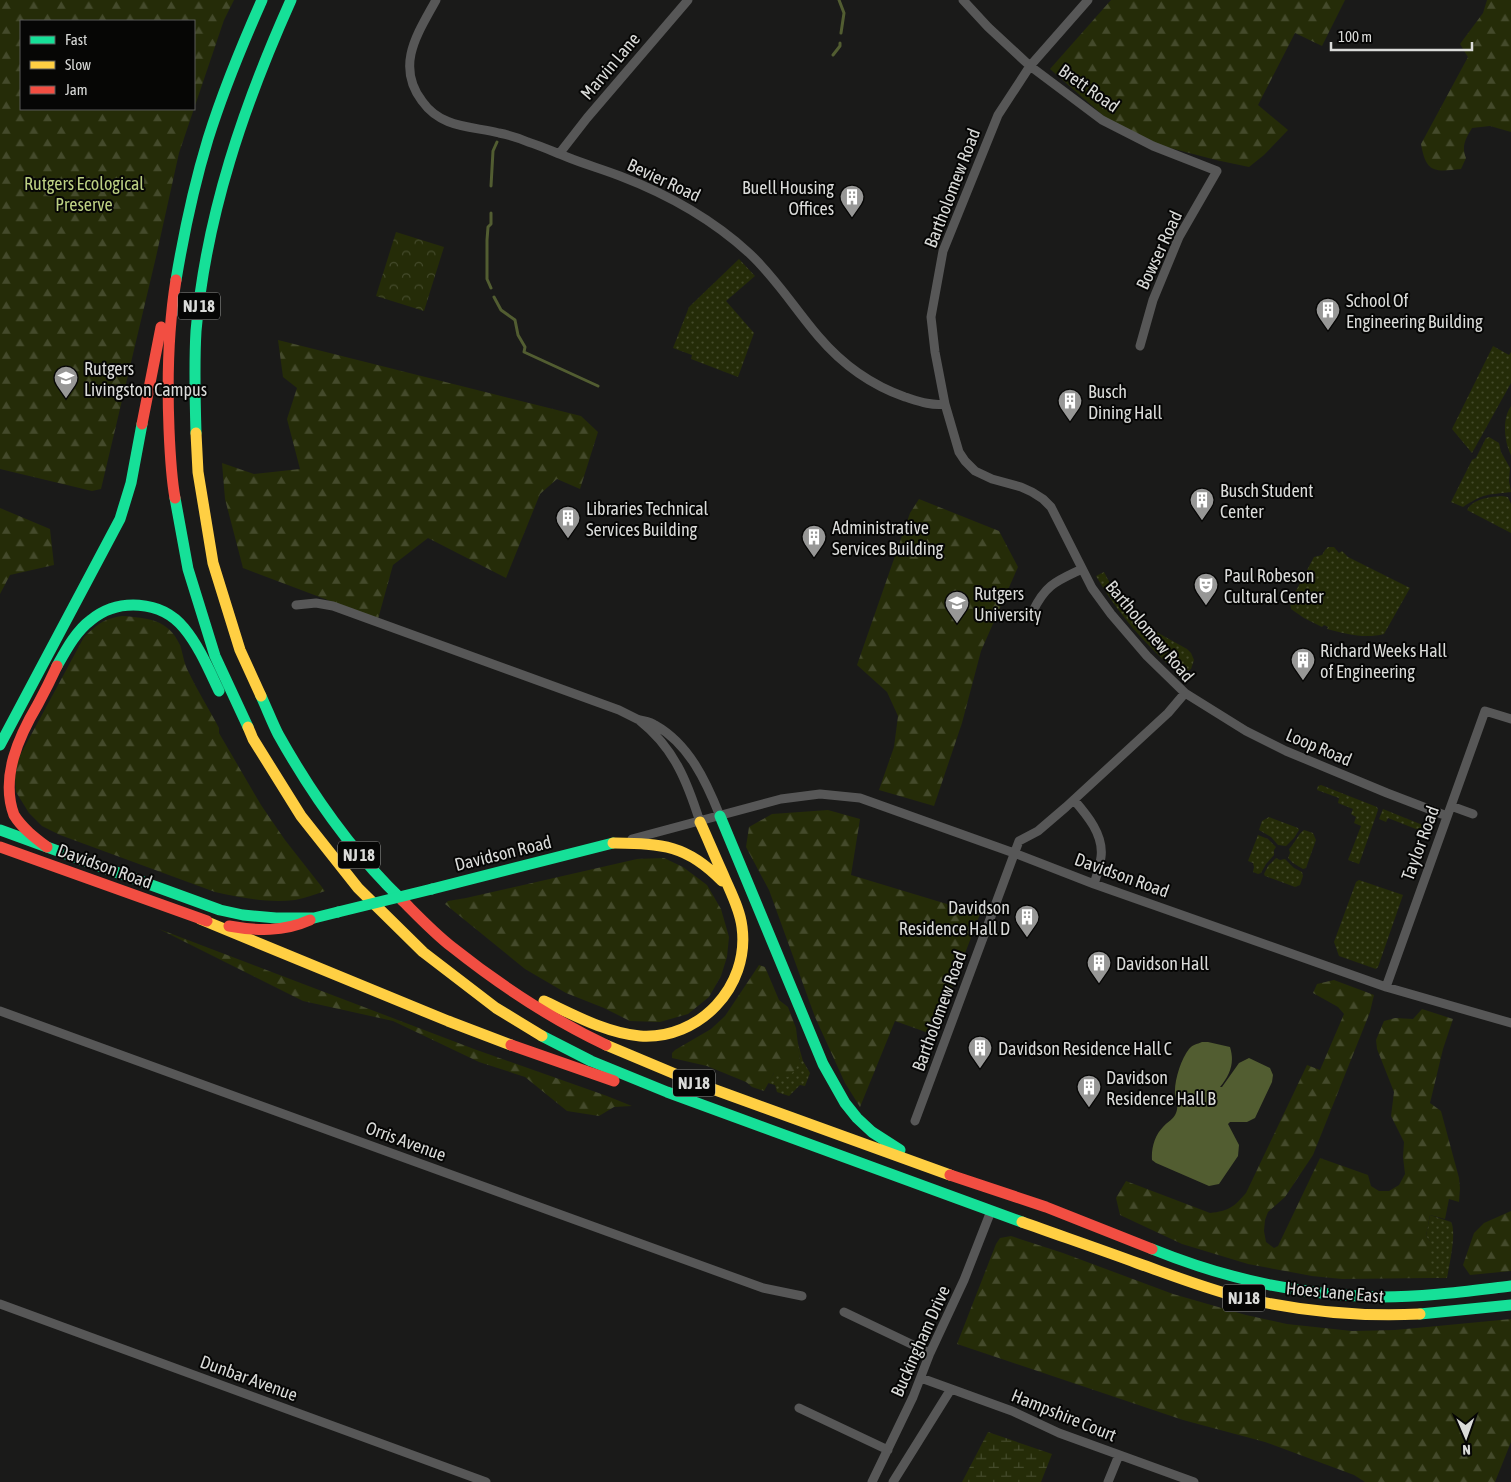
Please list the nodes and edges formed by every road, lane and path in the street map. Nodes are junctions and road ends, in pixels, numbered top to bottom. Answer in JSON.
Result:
{"nodes":[{"id":1,"x":262,"y":0,"type":"edge"},
{"id":2,"x":291,"y":0,"type":"edge"},
{"id":3,"x":436,"y":0,"type":"edge"},
{"id":4,"x":688,"y":0,"type":"edge"},
{"id":5,"x":963,"y":0,"type":"edge"},
{"id":6,"x":1088,"y":0,"type":"edge"},
{"id":7,"x":1030,"y":66,"type":"junction"},
{"id":8,"x":559,"y":154,"type":"junction"},
{"id":9,"x":1217,"y":171,"type":"joint"},
{"id":10,"x":179,"y":263,"type":"junction"},
{"id":11,"x":1140,"y":346,"type":"dead end"},
{"id":12,"x":945,"y":404,"type":"junction"},
{"id":13,"x":1082,"y":569,"type":"junction"},
{"id":14,"x":296,"y":605,"type":"dead end"},
{"id":15,"x":1033,"y":611,"type":"dead end"},
{"id":16,"x":1185,"y":693,"type":"junction"},
{"id":17,"x":237,"y":710,"type":"junction"},
{"id":18,"x":638,"y":719,"type":"junction"},
{"id":19,"x":1511,"y":719,"type":"edge"},
{"id":20,"x":0,"y":745,"type":"edge"},
{"id":21,"x":1074,"y":800,"type":"junction"},
{"id":22,"x":1451,"y":806,"type":"junction"},
{"id":23,"x":1473,"y":814,"type":"dead end"},
{"id":24,"x":720,"y":816,"type":"junction"},
{"id":25,"x":1447,"y":816,"type":"junction"},
{"id":26,"x":700,"y":822,"type":"junction"},
{"id":27,"x":0,"y":830,"type":"edge"},
{"id":28,"x":613,"y":843,"type":"junction"},
{"id":29,"x":0,"y":847,"type":"edge"},
{"id":30,"x":47,"y":847,"type":"junction"},
{"id":31,"x":1014,"y":853,"type":"junction"},
{"id":32,"x":1094,"y":884,"type":"junction"},
{"id":33,"x":730,"y":890,"type":"junction"},
{"id":34,"x":314,"y":918,"type":"junction"},
{"id":35,"x":200,"y":919,"type":"junction"},
{"id":36,"x":451,"y":947,"type":"junction"},
{"id":37,"x":1386,"y":987,"type":"junction"},
{"id":38,"x":0,"y":1011,"type":"edge"},
{"id":39,"x":1511,"y":1023,"type":"edge"},
{"id":40,"x":916,"y":1121,"type":"dead end"},
{"id":41,"x":788,"y":1137,"type":"junction"},
{"id":42,"x":956,"y":1177,"type":"junction"},
{"id":43,"x":991,"y":1210,"type":"junction"},
{"id":44,"x":1511,"y":1286,"type":"edge"},
{"id":45,"x":802,"y":1296,"type":"dead end"},
{"id":46,"x":0,"y":1304,"type":"edge"},
{"id":47,"x":1511,"y":1304,"type":"edge"},
{"id":48,"x":844,"y":1312,"type":"dead end"},
{"id":49,"x":930,"y":1353,"type":"junction"},
{"id":50,"x":921,"y":1378,"type":"junction"},
{"id":51,"x":951,"y":1389,"type":"junction"},
{"id":52,"x":799,"y":1408,"type":"dead end"},
{"id":53,"x":888,"y":1450,"type":"junction"},
{"id":54,"x":1119,"y":1455,"type":"junction"},
{"id":55,"x":486,"y":1482,"type":"edge"},
{"id":56,"x":872,"y":1482,"type":"edge"},
{"id":57,"x":893,"y":1482,"type":"edge"},
{"id":58,"x":1108,"y":1482,"type":"edge"},
{"id":59,"x":1194,"y":1482,"type":"edge"}],
"edges":[{"from":1,"to":10,"type":"main road","number":"NJ 18"},
{"from":2,"to":36,"type":"main road","number":"NJ 18"},
{"from":3,"to":8,"type":"street","name":"Bevier Road"},
{"from":4,"to":8,"type":"street","name":"Marvin Lane"},
{"from":5,"to":7,"type":"street","name":"Brett Road"},
{"from":6,"to":7,"type":"street","name":"Bartholomew Road"},
{"from":7,"to":9,"type":"street","name":"Brett Road"},
{"from":7,"to":12,"type":"street","name":"Bartholomew Road"},
{"from":8,"to":12,"type":"street","name":"Bevier Road"},
{"from":9,"to":11,"type":"street","name":"Bowser Road"},
{"from":10,"to":17,"type":"main road","number":"NJ 18"},
{"from":10,"to":20,"type":"main road"},
{"from":12,"to":13,"type":"street","name":"Bartholomew Road"},
{"from":13,"to":15,"type":"street"},
{"from":13,"to":16,"type":"street","name":"Bartholomew Road"},
{"from":14,"to":18,"type":"street"},
{"from":16,"to":21,"type":"street","name":"Bartholomew Road"},
{"from":16,"to":25,"type":"street","name":"Loop Road"},
{"from":17,"to":30,"type":"main road"},
{"from":17,"to":41,"type":"main road","number":"NJ 18"},
{"from":18,"to":24,"type":"street"},
{"from":18,"to":26,"type":"street"},
{"from":19,"to":22,"type":"street","name":"Taylor Road"},
{"from":21,"to":31,"type":"street","name":"Bartholomew Road"},
{"from":21,"to":32,"type":"street"},
{"from":22,"to":23,"type":"street"},
{"from":22,"to":25,"type":"street","name":"Taylor Road"},
{"from":24,"to":26,"type":"street","name":"Davidson Road"},
{"from":24,"to":31,"type":"street","name":"Davidson Road"},
{"from":24,"to":42,"type":"main road"},
{"from":25,"to":37,"type":"street","name":"Taylor Road"},
{"from":26,"to":28,"type":"street","name":"Davidson Road"},
{"from":26,"to":33,"type":"main road"},
{"from":27,"to":30,"type":"main road","name":"Davidson Road"},
{"from":28,"to":33,"type":"main road"},
{"from":28,"to":34,"type":"main road","name":"Davidson Road","bridge":true},
{"from":29,"to":35,"type":"main road","name":"Davidson Road"},
{"from":30,"to":34,"type":"main road","name":"Davidson Road"},
{"from":31,"to":32,"type":"street","name":"Davidson Road"},
{"from":31,"to":40,"type":"street","name":"Bartholomew Road"},
{"from":32,"to":37,"type":"street","name":"Davidson Road"},
{"from":33,"to":36,"type":"main road"},
{"from":34,"to":35,"type":"main road","name":"Davidson Road"},
{"from":35,"to":41,"type":"main road"},
{"from":36,"to":42,"type":"main road","number":"NJ 18"},
{"from":37,"to":39,"type":"street","name":"Davidson Road"},
{"from":38,"to":45,"type":"street","name":"Orris Avenue"},
{"from":41,"to":43,"type":"main road","number":"NJ 18"},
{"from":42,"to":44,"type":"main road","name":"Hoes Lane East","number":"NJ 18"},
{"from":43,"to":47,"type":"main road","name":"Hoes Lane East","number":"NJ 18"},
{"from":43,"to":49,"type":"street","name":"Buckingham Drive"},
{"from":46,"to":55,"type":"street","name":"Dunbar Avenue"},
{"from":48,"to":49,"type":"street"},
{"from":49,"to":50,"type":"street","name":"Buckingham Drive"},
{"from":50,"to":51,"type":"street","name":"Hampshire Court"},
{"from":50,"to":53,"type":"street","name":"Buckingham Drive"},
{"from":51,"to":54,"type":"street","name":"Hampshire Court"},
{"from":51,"to":57,"type":"street"},
{"from":52,"to":53,"type":"street"},
{"from":53,"to":56,"type":"street","name":"Buckingham Drive"},
{"from":54,"to":58,"type":"street"},
{"from":54,"to":59,"type":"street","name":"Hampshire Court"}]}
